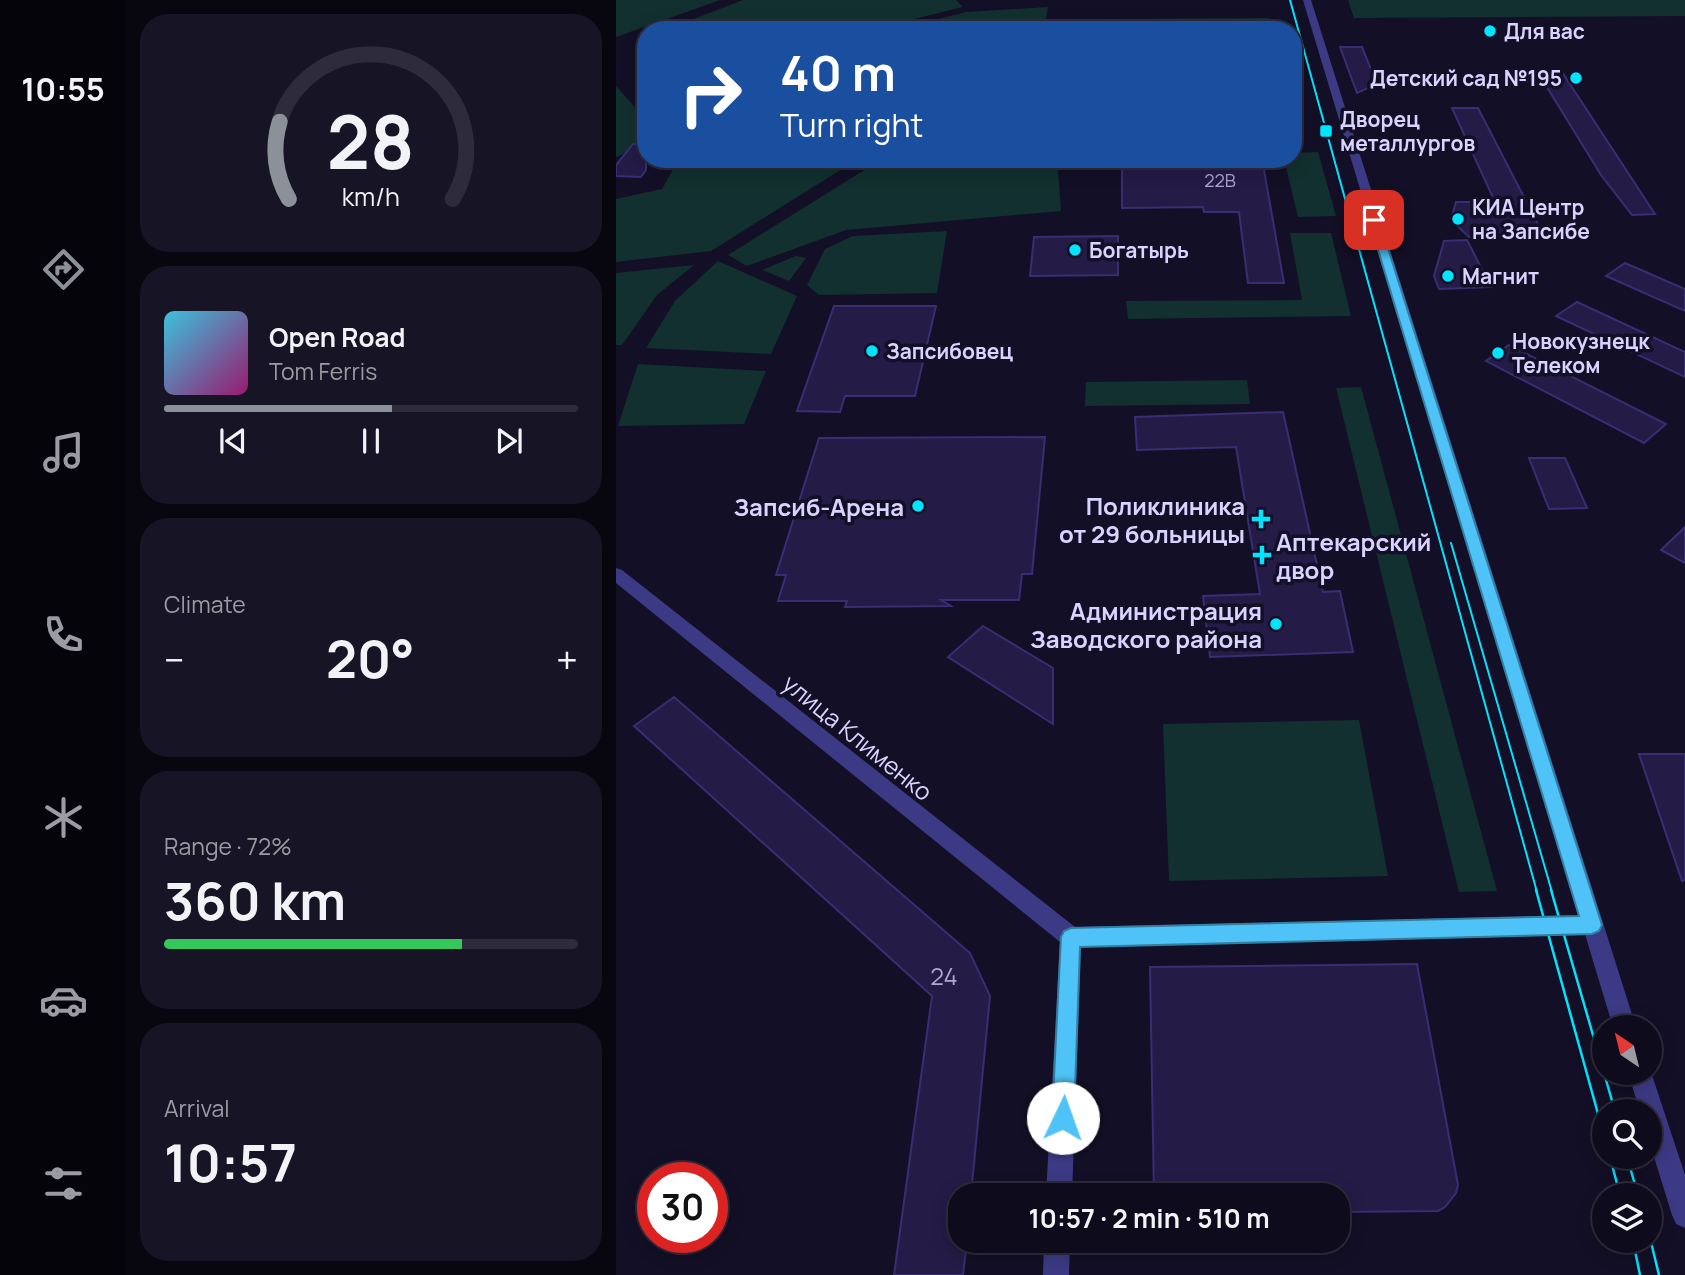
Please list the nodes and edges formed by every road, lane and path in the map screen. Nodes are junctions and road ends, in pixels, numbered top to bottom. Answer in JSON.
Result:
{"nodes":[{"id":1,"x":1307,"y":0,"type":"edge"},
{"id":2,"x":616,"y":574,"type":"edge"},
{"id":3,"x":1592,"y":925,"type":"junction"},
{"id":4,"x":1071,"y":937,"type":"junction"},
{"id":5,"x":1621,"y":1015,"type":"edge"},
{"id":6,"x":1644,"y":1085,"type":"edge"},
{"id":7,"x":1060,"y":1183,"type":"edge"},
{"id":8,"x":1685,"y":1215,"type":"edge"},
{"id":9,"x":1057,"y":1253,"type":"edge"},
{"id":10,"x":1056,"y":1275,"type":"edge"}],
"edges":[{"from":1,"to":3,"type":"street"},
{"from":2,"to":4,"type":"street","name":"улица Клименко"},
{"from":3,"to":4,"type":"street"},
{"from":3,"to":5,"type":"street"},
{"from":4,"to":7,"type":"street"},
{"from":6,"to":8,"type":"street"},
{"from":9,"to":10,"type":"street"}]}
